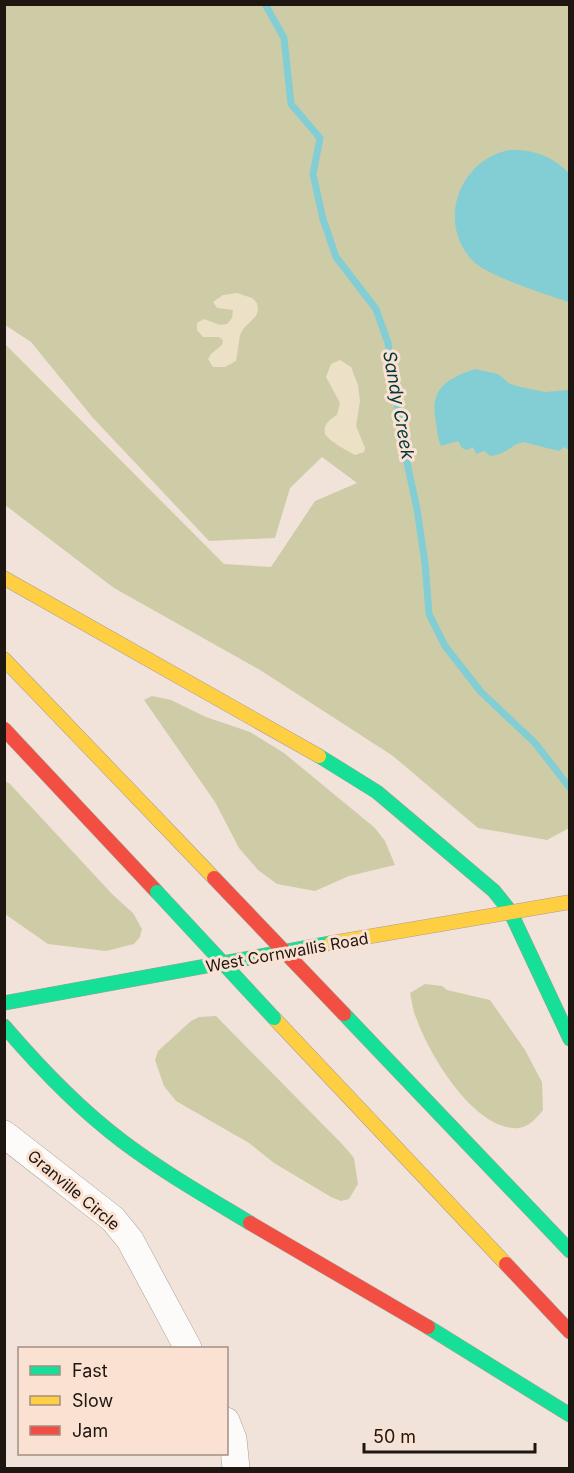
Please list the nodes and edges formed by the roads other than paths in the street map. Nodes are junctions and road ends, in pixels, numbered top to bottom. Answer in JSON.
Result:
{"nodes":[{"id":1,"x":4,"y":578,"type":"edge"},
{"id":2,"x":4,"y":659,"type":"edge"},
{"id":3,"x":4,"y":729,"type":"edge"},
{"id":4,"x":567,"y":903,"type":"edge"},
{"id":5,"x":510,"y":911,"type":"junction"},
{"id":6,"x":4,"y":1003,"type":"edge"},
{"id":7,"x":4,"y":1026,"type":"edge"},
{"id":8,"x":570,"y":1040,"type":"edge"},
{"id":9,"x":4,"y":1134,"type":"edge"},
{"id":10,"x":570,"y":1251,"type":"edge"},
{"id":11,"x":570,"y":1332,"type":"edge"},
{"id":12,"x":187,"y":1347,"type":"edge"},
{"id":13,"x":570,"y":1415,"type":"edge"},
{"id":14,"x":228,"y":1426,"type":"edge"},
{"id":15,"x":236,"y":1468,"type":"edge"}],
"edges":[{"from":1,"to":5,"type":"main road"},
{"from":2,"to":10,"type":"main road","bridge":true},
{"from":3,"to":11,"type":"main road","bridge":true},
{"from":4,"to":5,"type":"main road","name":"West Cornwallis Road"},
{"from":5,"to":6,"type":"main road","name":"West Cornwallis Road"},
{"from":5,"to":8,"type":"main road"},
{"from":7,"to":13,"type":"main road"},
{"from":9,"to":12,"type":"street","name":"Granville Circle"},
{"from":14,"to":15,"type":"street"}]}
